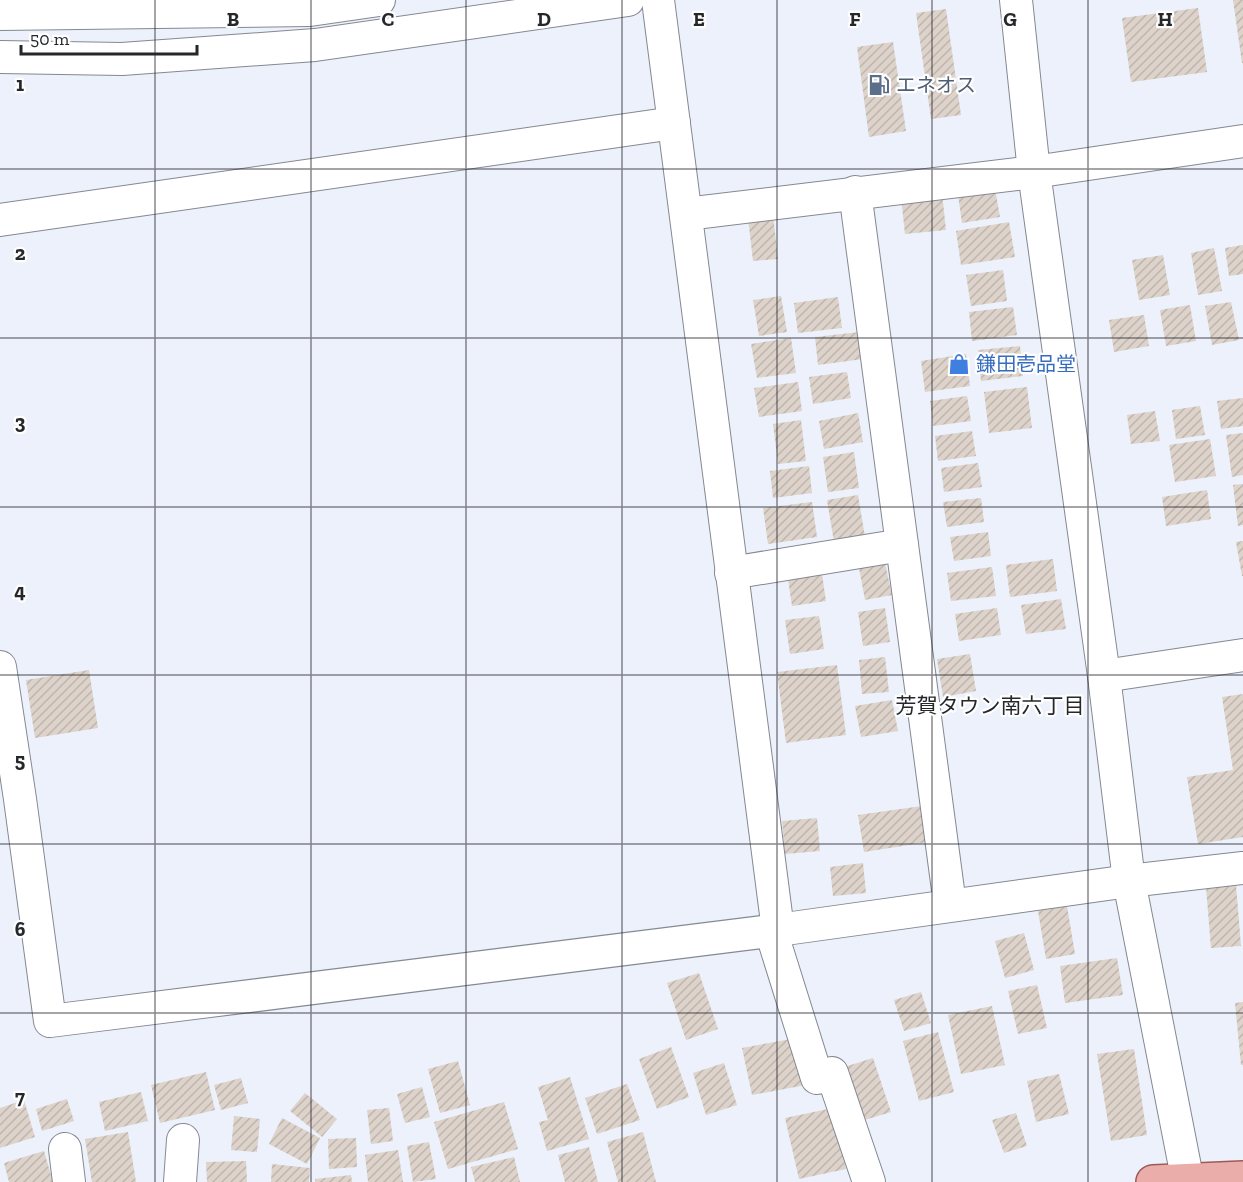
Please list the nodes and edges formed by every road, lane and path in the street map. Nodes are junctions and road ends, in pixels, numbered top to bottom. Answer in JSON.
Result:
{"nodes":[{"id":1,"x":379,"y":0,"type":"edge"},
{"id":2,"x":628,"y":0,"type":"edge"},
{"id":3,"x":658,"y":0,"type":"edge"},
{"id":4,"x":1016,"y":0,"type":"edge"},
{"id":5,"x":0,"y":14,"type":"edge"},
{"id":6,"x":0,"y":57,"type":"edge"},
{"id":7,"x":674,"y":123,"type":"junction"},
{"id":8,"x":1243,"y":141,"type":"edge"},
{"id":9,"x":1034,"y":172,"type":"junction"},
{"id":10,"x":855,"y":192,"type":"junction"},
{"id":11,"x":686,"y":214,"type":"junction"},
{"id":12,"x":0,"y":220,"type":"edge"},
{"id":13,"x":902,"y":545,"type":"junction"},
{"id":14,"x":731,"y":573,"type":"junction"},
{"id":15,"x":1243,"y":655,"type":"edge"},
{"id":16,"x":0,"y":667,"type":"edge"},
{"id":17,"x":1104,"y":676,"type":"junction"},
{"id":18,"x":10,"y":801,"type":"edge"},
{"id":19,"x":1243,"y":868,"type":"edge"},
{"id":20,"x":1129,"y":881,"type":"junction"},
{"id":21,"x":950,"y":905,"type":"junction"},
{"id":22,"x":775,"y":931,"type":"junction"},
{"id":23,"x":183,"y":1140,"type":"dead end"},
{"id":24,"x":65,"y":1149,"type":"dead end"},
{"id":25,"x":1243,"y":1178,"type":"edge"},
{"id":26,"x":69,"y":1182,"type":"edge"},
{"id":27,"x":180,"y":1182,"type":"edge"},
{"id":28,"x":869,"y":1182,"type":"edge"},
{"id":29,"x":1153,"y":1182,"type":"edge"},
{"id":30,"x":1188,"y":1182,"type":"edge"}],
"edges":[{"from":1,"to":5,"type":"street"},
{"from":2,"to":6,"type":"street"},
{"from":3,"to":7,"type":"street"},
{"from":4,"to":9,"type":"street"},
{"from":7,"to":11,"type":"street"},
{"from":7,"to":12,"type":"street"},
{"from":8,"to":9,"type":"street"},
{"from":9,"to":10,"type":"street"},
{"from":9,"to":17,"type":"street"},
{"from":10,"to":11,"type":"street"},
{"from":10,"to":13,"type":"street"},
{"from":11,"to":14,"type":"street"},
{"from":13,"to":14,"type":"street"},
{"from":13,"to":21,"type":"street"},
{"from":14,"to":22,"type":"street"},
{"from":15,"to":17,"type":"street"},
{"from":16,"to":18,"type":"street"},
{"from":17,"to":20,"type":"street"},
{"from":18,"to":22,"type":"street"},
{"from":19,"to":20,"type":"street"},
{"from":20,"to":21,"type":"street"},
{"from":20,"to":30,"type":"street"},
{"from":21,"to":22,"type":"street"},
{"from":22,"to":28,"type":"street"},
{"from":23,"to":27,"type":"street"},
{"from":24,"to":26,"type":"street"},
{"from":25,"to":30,"type":"main road"},
{"from":29,"to":30,"type":"main road"}]}
